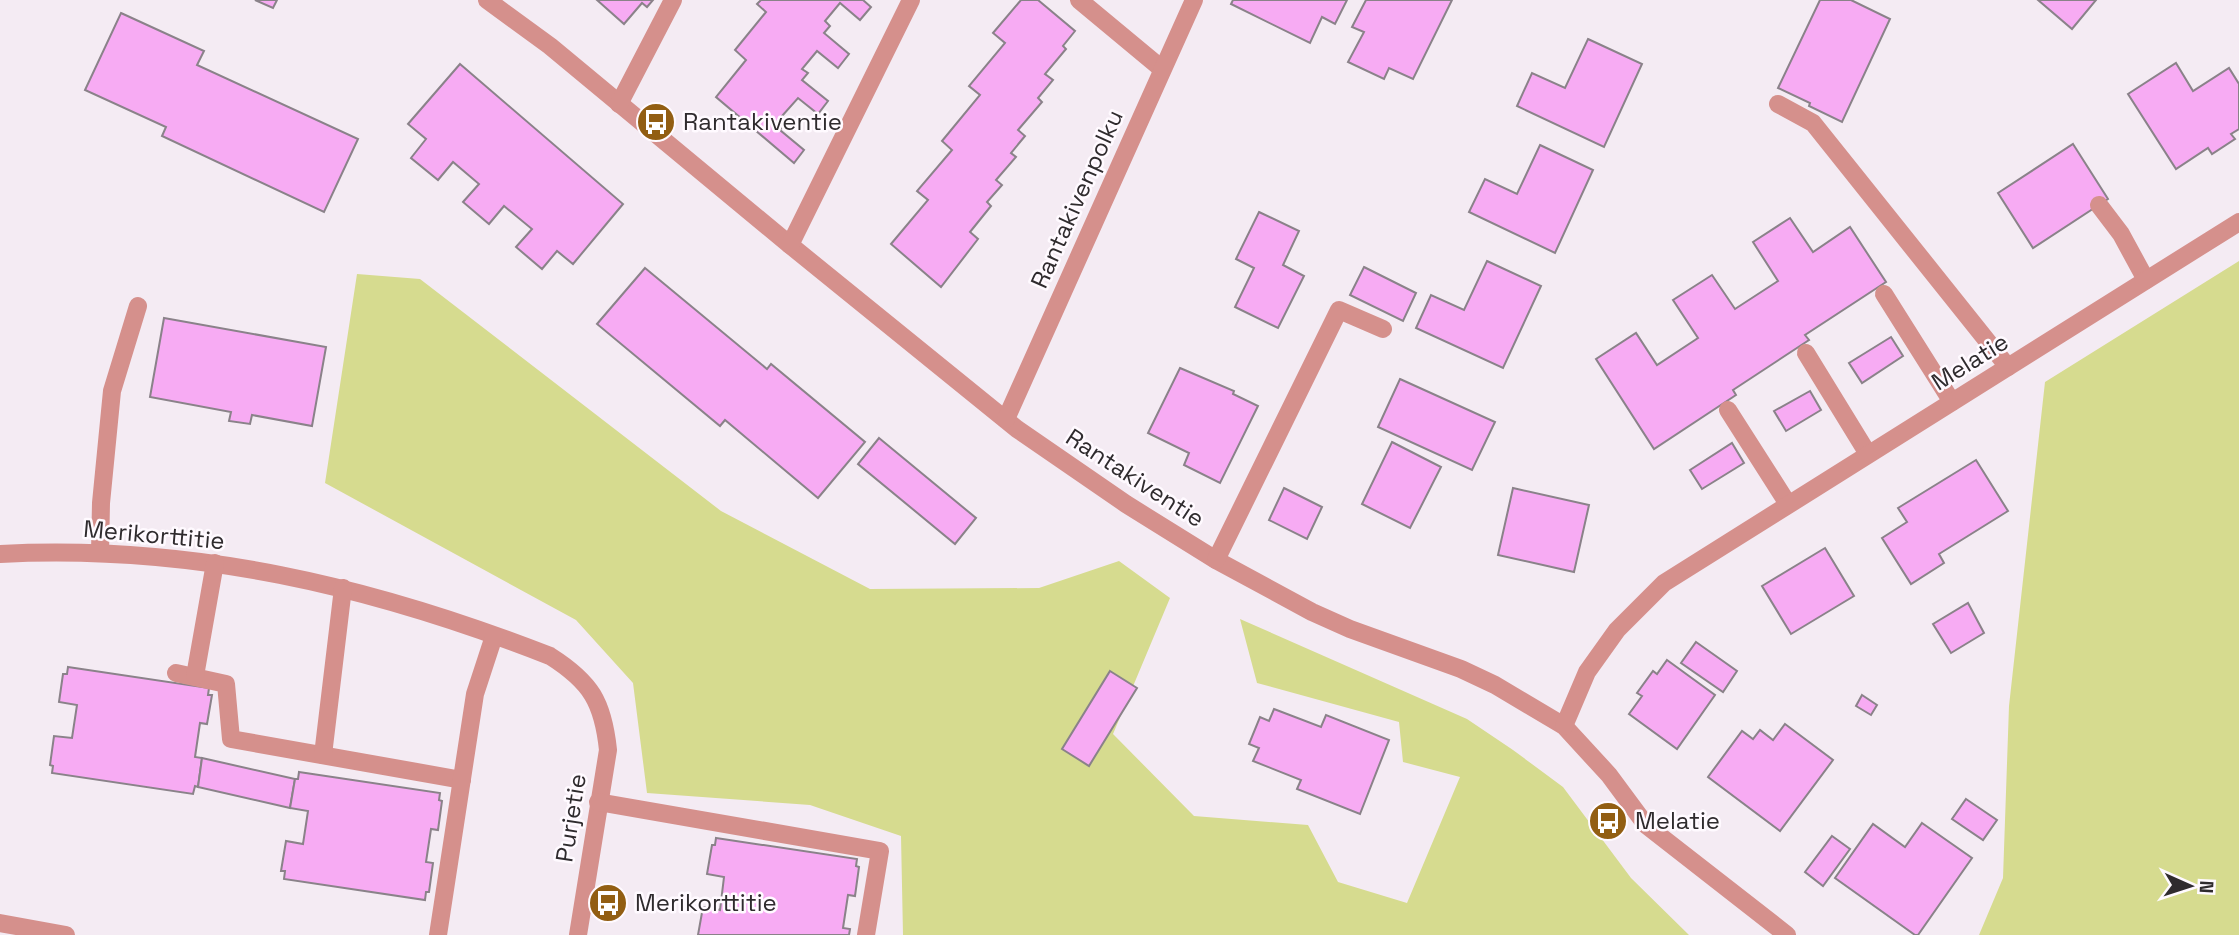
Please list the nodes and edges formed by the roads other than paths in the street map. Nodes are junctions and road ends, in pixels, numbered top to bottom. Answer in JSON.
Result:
{"nodes":[{"id":1,"x":487,"y":0,"type":"edge"},
{"id":2,"x":673,"y":0,"type":"edge"},
{"id":3,"x":911,"y":0,"type":"edge"},
{"id":4,"x":1079,"y":0,"type":"edge"},
{"id":5,"x":1194,"y":0,"type":"edge"},
{"id":6,"x":1162,"y":69,"type":"junction"},
{"id":7,"x":619,"y":104,"type":"junction"},
{"id":8,"x":1777,"y":104,"type":"dead end"},
{"id":9,"x":2099,"y":205,"type":"dead end"},
{"id":10,"x":2239,"y":222,"type":"edge"},
{"id":11,"x":790,"y":245,"type":"junction"},
{"id":12,"x":2146,"y":280,"type":"junction"},
{"id":13,"x":1884,"y":294,"type":"dead end"},
{"id":14,"x":138,"y":306,"type":"dead end"},
{"id":15,"x":1383,"y":329,"type":"dead end"},
{"id":16,"x":1806,"y":353,"type":"dead end"},
{"id":17,"x":2008,"y":367,"type":"junction"},
{"id":18,"x":1952,"y":402,"type":"junction"},
{"id":19,"x":1728,"y":410,"type":"dead end"},
{"id":20,"x":1006,"y":419,"type":"junction"},
{"id":21,"x":1868,"y":454,"type":"junction"},
{"id":22,"x":1788,"y":504,"type":"junction"},
{"id":23,"x":100,"y":553,"type":"junction"},
{"id":24,"x":0,"y":554,"type":"edge"},
{"id":25,"x":1216,"y":560,"type":"junction"},
{"id":26,"x":215,"y":563,"type":"junction"},
{"id":27,"x":343,"y":588,"type":"junction"},
{"id":28,"x":494,"y":636,"type":"junction"},
{"id":29,"x":176,"y":673,"type":"dead end"},
{"id":30,"x":195,"y":676,"type":"junction"},
{"id":31,"x":601,"y":710,"type":"joint"},
{"id":32,"x":1564,"y":726,"type":"junction"},
{"id":33,"x":323,"y":755,"type":"junction"},
{"id":34,"x":462,"y":779,"type":"junction"},
{"id":35,"x":598,"y":802,"type":"junction"},
{"id":36,"x":0,"y":923,"type":"edge"},
{"id":37,"x":66,"y":935,"type":"edge"},
{"id":38,"x":438,"y":935,"type":"edge"},
{"id":39,"x":578,"y":935,"type":"edge"},
{"id":40,"x":866,"y":935,"type":"edge"},
{"id":41,"x":1787,"y":935,"type":"edge"}],
"edges":[{"from":1,"to":7,"type":"street","name":"Rantakiventie"},
{"from":2,"to":7,"type":"street"},
{"from":3,"to":11,"type":"street"},
{"from":4,"to":6,"type":"street"},
{"from":5,"to":6,"type":"street","name":"Rantakivenpolku"},
{"from":6,"to":20,"type":"street","name":"Rantakivenpolku"},
{"from":7,"to":11,"type":"street","name":"Rantakiventie"},
{"from":8,"to":17,"type":"street"},
{"from":9,"to":12,"type":"street"},
{"from":10,"to":12,"type":"street","name":"Melatie"},
{"from":11,"to":20,"type":"street","name":"Rantakiventie"},
{"from":12,"to":17,"type":"street","name":"Melatie"},
{"from":13,"to":18,"type":"street"},
{"from":14,"to":23,"type":"street"},
{"from":15,"to":25,"type":"street"},
{"from":16,"to":21,"type":"street"},
{"from":17,"to":18,"type":"street","name":"Melatie"},
{"from":18,"to":21,"type":"street","name":"Melatie"},
{"from":19,"to":22,"type":"street"},
{"from":20,"to":25,"type":"street","name":"Rantakiventie"},
{"from":21,"to":22,"type":"street","name":"Melatie"},
{"from":22,"to":32,"type":"street","name":"Melatie"},
{"from":23,"to":24,"type":"street","name":"Merikorttitie"},
{"from":23,"to":26,"type":"street","name":"Merikorttitie"},
{"from":25,"to":32,"type":"street","name":"Rantakiventie"},
{"from":26,"to":27,"type":"street","name":"Merikorttitie"},
{"from":26,"to":30,"type":"street"},
{"from":27,"to":28,"type":"street","name":"Merikorttitie"},
{"from":27,"to":33,"type":"street"},
{"from":28,"to":31,"type":"street","name":"Merikorttitie"},
{"from":28,"to":34,"type":"street"},
{"from":29,"to":30,"type":"street"},
{"from":30,"to":33,"type":"street"},
{"from":31,"to":35,"type":"street","name":"Purjetie"},
{"from":32,"to":41,"type":"street","name":"Rantakiventie"},
{"from":33,"to":34,"type":"street"},
{"from":34,"to":38,"type":"street"},
{"from":35,"to":39,"type":"street","name":"Purjetie"},
{"from":35,"to":40,"type":"street"},
{"from":36,"to":37,"type":"street"}]}
